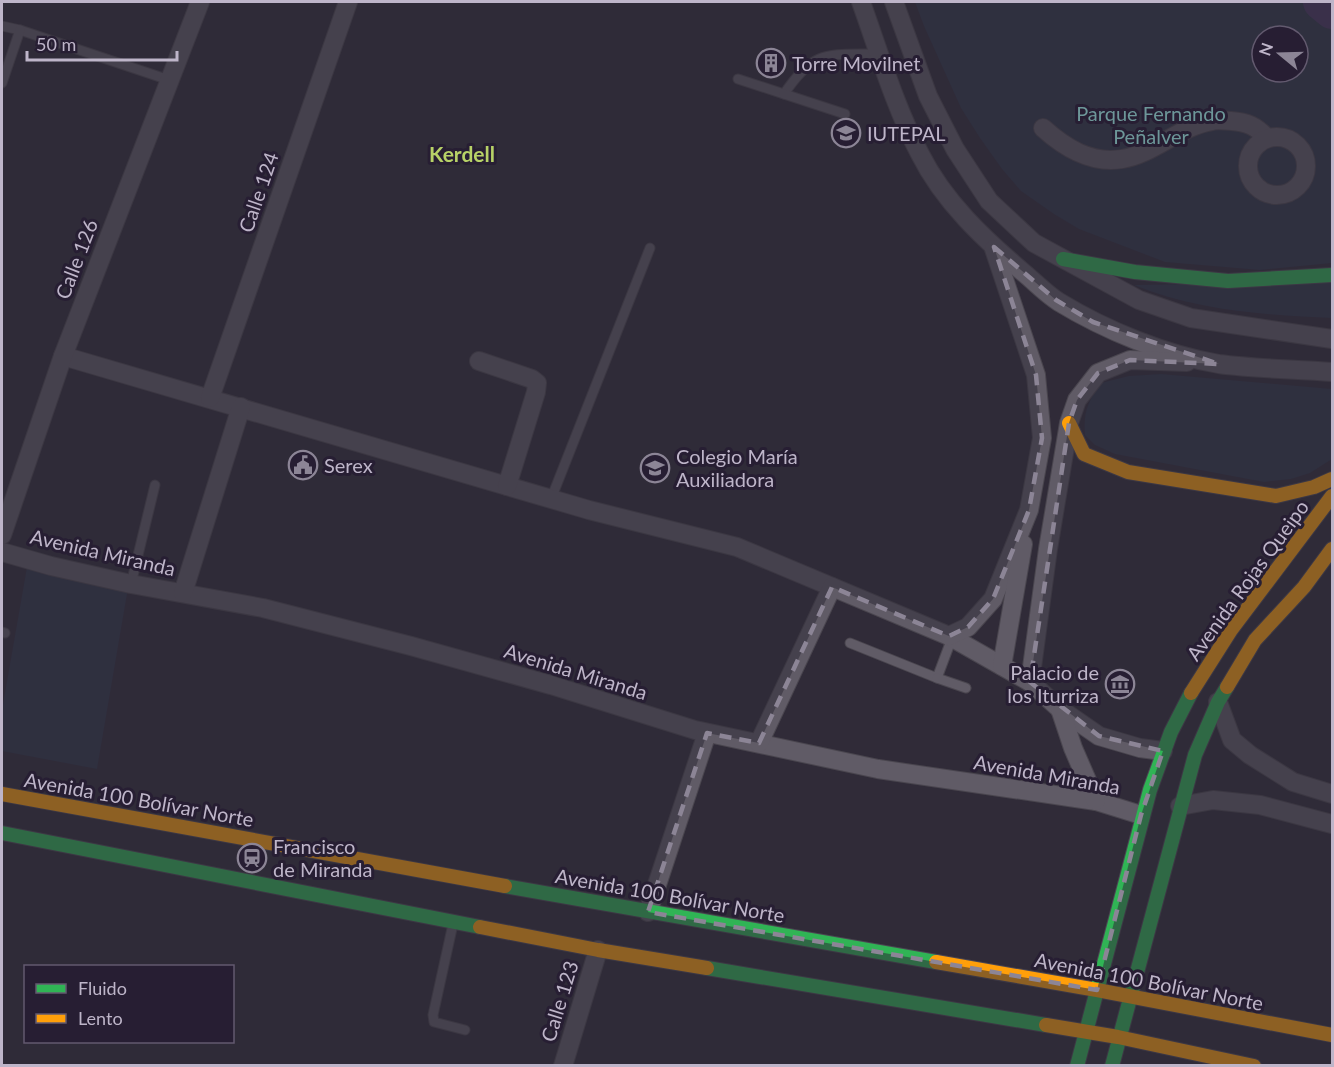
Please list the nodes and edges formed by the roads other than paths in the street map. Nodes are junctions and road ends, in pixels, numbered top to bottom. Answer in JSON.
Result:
{"nodes":[{"id":1,"x":200,"y":2,"type":"edge"},
{"id":2,"x":348,"y":2,"type":"edge"},
{"id":3,"x":861,"y":2,"type":"edge"},
{"id":4,"x":894,"y":2,"type":"edge"},
{"id":5,"x":2,"y":26,"type":"edge"},
{"id":6,"x":20,"y":30,"type":"junction"},
{"id":7,"x":880,"y":54,"type":"junction"},
{"id":8,"x":169,"y":80,"type":"junction"},
{"id":9,"x":738,"y":80,"type":"dead end"},
{"id":10,"x":2,"y":83,"type":"edge"},
{"id":11,"x":784,"y":94,"type":"junction"},
{"id":12,"x":845,"y":114,"type":"dead end"},
{"id":13,"x":1043,"y":128,"type":"dead end"},
{"id":14,"x":1267,"y":138,"type":"dead end"},
{"id":15,"x":994,"y":247,"type":"junction"},
{"id":16,"x":650,"y":248,"type":"dead end"},
{"id":17,"x":1062,"y":260,"type":"junction"},
{"id":18,"x":1332,"y":275,"type":"edge"},
{"id":19,"x":1332,"y":339,"type":"edge"},
{"id":20,"x":63,"y":356,"type":"junction"},
{"id":21,"x":479,"y":361,"type":"dead end"},
{"id":22,"x":1219,"y":364,"type":"junction"},
{"id":23,"x":1332,"y":372,"type":"edge"},
{"id":24,"x":210,"y":398,"type":"junction"},
{"id":25,"x":242,"y":407,"type":"junction"},
{"id":26,"x":1069,"y":423,"type":"junction"},
{"id":27,"x":1332,"y":479,"type":"edge"},
{"id":28,"x":155,"y":485,"type":"dead end"},
{"id":29,"x":507,"y":486,"type":"junction"},
{"id":30,"x":1332,"y":496,"type":"edge"},
{"id":31,"x":551,"y":499,"type":"junction"},
{"id":32,"x":1029,"y":510,"type":"junction"},
{"id":33,"x":2,"y":535,"type":"edge"},
{"id":34,"x":1332,"y":549,"type":"edge"},
{"id":35,"x":2,"y":552,"type":"edge"},
{"id":36,"x":131,"y":584,"type":"junction"},
{"id":37,"x":832,"y":587,"type":"junction"},
{"id":38,"x":183,"y":593,"type":"junction"},
{"id":39,"x":950,"y":637,"type":"junction"},
{"id":40,"x":850,"y":643,"type":"dead end"},
{"id":41,"x":1002,"y":666,"type":"junction"},
{"id":42,"x":937,"y":678,"type":"junction"},
{"id":43,"x":1030,"y":682,"type":"junction"},
{"id":44,"x":966,"y":688,"type":"dead end"},
{"id":45,"x":1218,"y":702,"type":"junction"},
{"id":46,"x":1060,"y":709,"type":"junction"},
{"id":47,"x":707,"y":733,"type":"junction"},
{"id":48,"x":759,"y":743,"type":"junction"},
{"id":49,"x":1163,"y":751,"type":"junction"},
{"id":50,"x":2,"y":794,"type":"edge"},
{"id":51,"x":1332,"y":794,"type":"edge"},
{"id":52,"x":1096,"y":801,"type":"junction"},
{"id":53,"x":1180,"y":806,"type":"junction"},
{"id":54,"x":1141,"y":815,"type":"junction"},
{"id":55,"x":1332,"y":824,"type":"edge"},
{"id":56,"x":2,"y":833,"type":"edge"},
{"id":57,"x":648,"y":912,"type":"junction"},
{"id":58,"x":453,"y":921,"type":"junction"},
{"id":59,"x":598,"y":950,"type":"junction"},
{"id":60,"x":1097,"y":990,"type":"junction"},
{"id":61,"x":1130,"y":997,"type":"junction"},
{"id":62,"x":465,"y":1030,"type":"dead end"},
{"id":63,"x":1085,"y":1032,"type":"junction"},
{"id":64,"x":1332,"y":1035,"type":"edge"},
{"id":65,"x":1118,"y":1037,"type":"junction"},
{"id":66,"x":563,"y":1065,"type":"edge"},
{"id":67,"x":1077,"y":1065,"type":"edge"},
{"id":68,"x":1112,"y":1065,"type":"edge"},
{"id":69,"x":1254,"y":1065,"type":"edge"}],
"edges":[{"from":1,"to":8,"type":"street","name":"Calle 126"},
{"from":2,"to":24,"type":"street","name":"Calle 124"},
{"from":3,"to":7,"type":"street"},
{"from":4,"to":17,"type":"street"},
{"from":5,"to":6,"type":"lane"},
{"from":6,"to":8,"type":"lane"},
{"from":6,"to":10,"type":"lane"},
{"from":7,"to":11,"type":"lane"},
{"from":7,"to":15,"type":"street"},
{"from":8,"to":20,"type":"street","name":"Calle 126"},
{"from":9,"to":11,"type":"lane"},
{"from":11,"to":12,"type":"lane"},
{"from":13,"to":14,"type":"street"},
{"from":15,"to":22,"type":"street"},
{"from":15,"to":32,"type":"street"},
{"from":16,"to":31,"type":"lane"},
{"from":17,"to":18,"type":"main road"},
{"from":17,"to":19,"type":"street"},
{"from":20,"to":24,"type":"street"},
{"from":20,"to":33,"type":"street","name":"Calle 126"},
{"from":21,"to":29,"type":"street"},
{"from":22,"to":23,"type":"street"},
{"from":22,"to":26,"type":"street"},
{"from":24,"to":25,"type":"street"},
{"from":25,"to":29,"type":"street"},
{"from":25,"to":38,"type":"street"},
{"from":26,"to":27,"type":"main road"},
{"from":26,"to":43,"type":"street"},
{"from":28,"to":36,"type":"lane"},
{"from":29,"to":31,"type":"street"},
{"from":30,"to":49,"type":"main road","name":"Avenida Rojas Queipo"},
{"from":31,"to":37,"type":"street"},
{"from":32,"to":39,"type":"street"},
{"from":32,"to":41,"type":"street"},
{"from":34,"to":45,"type":"main road"},
{"from":35,"to":36,"type":"street","name":"Avenida Miranda"},
{"from":36,"to":38,"type":"street","name":"Avenida Miranda"},
{"from":37,"to":39,"type":"street"},
{"from":37,"to":48,"type":"street"},
{"from":38,"to":47,"type":"street","name":"Avenida Miranda"},
{"from":39,"to":41,"type":"street"},
{"from":39,"to":42,"type":"lane"},
{"from":40,"to":42,"type":"lane"},
{"from":41,"to":43,"type":"street"},
{"from":42,"to":44,"type":"lane"},
{"from":43,"to":46,"type":"street"},
{"from":45,"to":51,"type":"street"},
{"from":45,"to":53,"type":"main road"},
{"from":46,"to":49,"type":"street"},
{"from":46,"to":52,"type":"street"},
{"from":47,"to":48,"type":"street","name":"Avenida Miranda"},
{"from":47,"to":57,"type":"street"},
{"from":48,"to":52,"type":"street","name":"Avenida Miranda"},
{"from":49,"to":54,"type":"main road","name":"Avenida Rojas Queipo"},
{"from":50,"to":57,"type":"main road","name":"Avenida 100 Bolívar Norte"},
{"from":52,"to":54,"type":"street","name":"Avenida Miranda"},
{"from":53,"to":55,"type":"street"},
{"from":53,"to":61,"type":"main road"},
{"from":54,"to":60,"type":"main road","name":"Avenida Rojas Queipo"},
{"from":56,"to":58,"type":"main road"},
{"from":57,"to":60,"type":"main road","name":"Avenida 100 Bolívar Norte"},
{"from":58,"to":59,"type":"main road"},
{"from":58,"to":62,"type":"lane"},
{"from":59,"to":63,"type":"main road"},
{"from":59,"to":66,"type":"street","name":"Calle 123"},
{"from":60,"to":61,"type":"main road","name":"Avenida 100 Bolívar Norte"},
{"from":60,"to":63,"type":"main road","name":"Avenida Rojas Queipo"},
{"from":61,"to":64,"type":"main road","name":"Avenida 100 Bolívar Norte"},
{"from":61,"to":65,"type":"main road"},
{"from":63,"to":65,"type":"main road"},
{"from":63,"to":67,"type":"main road","name":"Avenida Rojas Queipo"},
{"from":65,"to":68,"type":"main road"},
{"from":65,"to":69,"type":"main road"}]}
